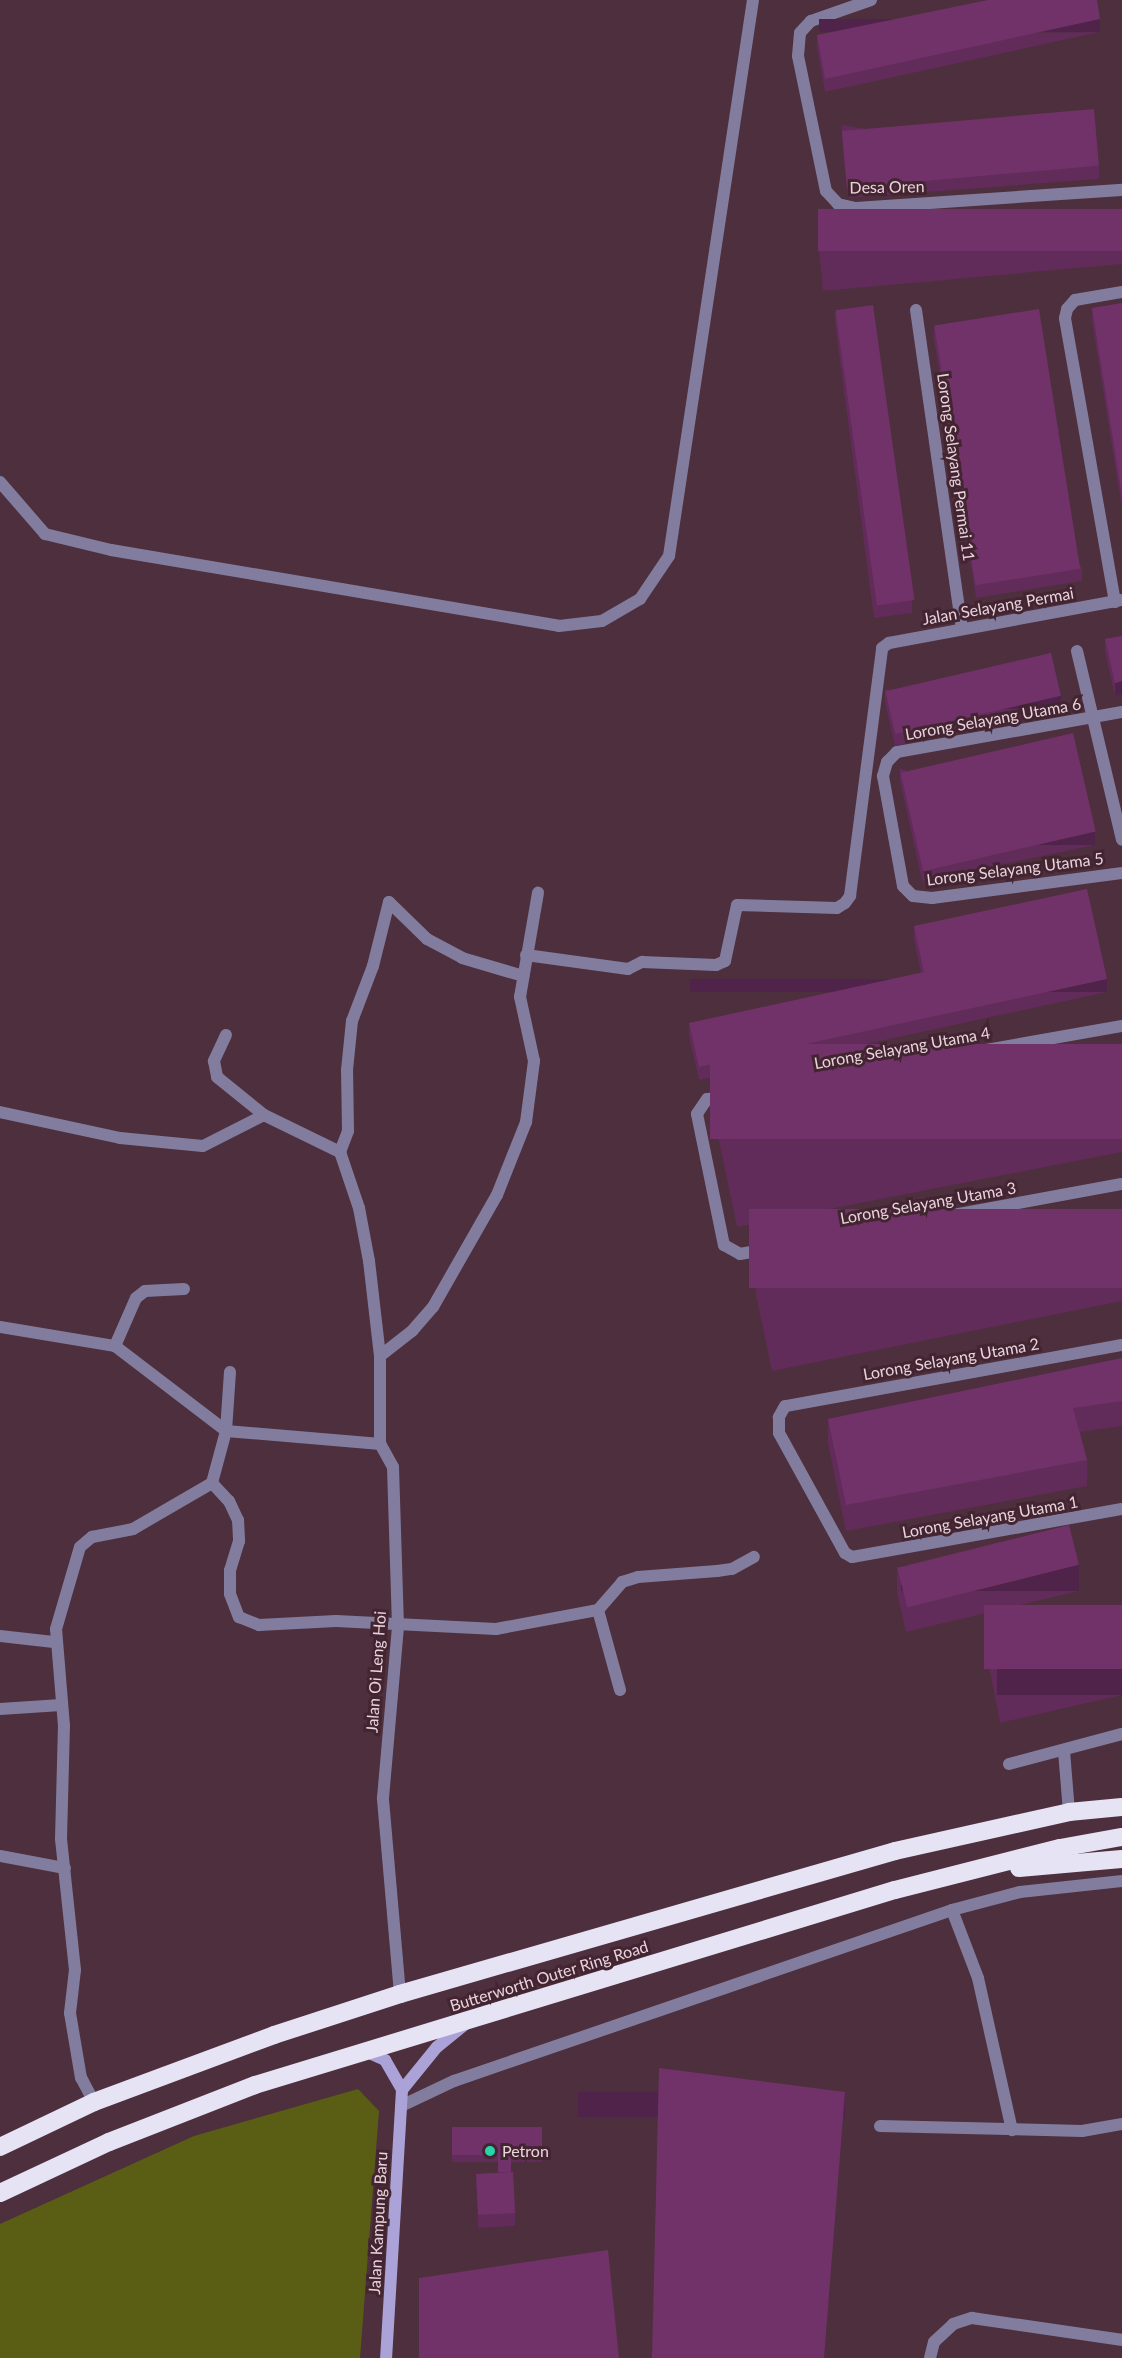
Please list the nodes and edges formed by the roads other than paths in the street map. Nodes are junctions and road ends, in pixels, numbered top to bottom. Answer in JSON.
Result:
{"nodes":[{"id":1,"x":753,"y":0,"type":"edge"},
{"id":2,"x":871,"y":0,"type":"edge"},
{"id":3,"x":1122,"y":190,"type":"edge"},
{"id":4,"x":1122,"y":292,"type":"edge"},
{"id":5,"x":916,"y":310,"type":"dead end"},
{"id":6,"x":0,"y":482,"type":"edge"},
{"id":7,"x":1118,"y":601,"type":"edge"},
{"id":8,"x":962,"y":629,"type":"junction"},
{"id":9,"x":1077,"y":651,"type":"dead end"},
{"id":10,"x":1122,"y":712,"type":"edge"},
{"id":11,"x":1093,"y":718,"type":"junction"},
{"id":12,"x":1122,"y":840,"type":"edge"},
{"id":13,"x":1122,"y":873,"type":"edge"},
{"id":14,"x":538,"y":893,"type":"dead end"},
{"id":15,"x":913,"y":896,"type":"joint"},
{"id":16,"x":526,"y":955,"type":"junction"},
{"id":17,"x":523,"y":976,"type":"junction"},
{"id":18,"x":1122,"y":1026,"type":"edge"},
{"id":19,"x":226,"y":1035,"type":"dead end"},
{"id":20,"x":0,"y":1112,"type":"edge"},
{"id":21,"x":264,"y":1115,"type":"junction"},
{"id":22,"x":340,"y":1152,"type":"junction"},
{"id":23,"x":1122,"y":1184,"type":"edge"},
{"id":24,"x":740,"y":1254,"type":"joint"},
{"id":25,"x":184,"y":1289,"type":"dead end"},
{"id":26,"x":0,"y":1327,"type":"edge"},
{"id":27,"x":1122,"y":1345,"type":"edge"},
{"id":28,"x":115,"y":1347,"type":"junction"},
{"id":29,"x":380,"y":1356,"type":"junction"},
{"id":30,"x":230,"y":1372,"type":"dead end"},
{"id":31,"x":226,"y":1431,"type":"junction"},
{"id":32,"x":380,"y":1444,"type":"junction"},
{"id":33,"x":212,"y":1483,"type":"junction"},
{"id":34,"x":1122,"y":1509,"type":"edge"},
{"id":35,"x":754,"y":1557,"type":"dead end"},
{"id":36,"x":864,"y":1557,"type":"joint"},
{"id":37,"x":598,"y":1610,"type":"junction"},
{"id":38,"x":398,"y":1626,"type":"junction"},
{"id":39,"x":0,"y":1636,"type":"edge"},
{"id":40,"x":54,"y":1641,"type":"junction"},
{"id":41,"x":621,"y":1690,"type":"dead end"},
{"id":42,"x":61,"y":1705,"type":"junction"},
{"id":43,"x":0,"y":1709,"type":"edge"},
{"id":44,"x":1122,"y":1734,"type":"edge"},
{"id":45,"x":1064,"y":1751,"type":"junction"},
{"id":46,"x":1009,"y":1764,"type":"dead end"},
{"id":47,"x":1122,"y":1798,"type":"edge"},
{"id":48,"x":1122,"y":1807,"type":"edge"},
{"id":49,"x":1094,"y":1809,"type":"junction"},
{"id":50,"x":1069,"y":1812,"type":"junction"},
{"id":51,"x":1122,"y":1837,"type":"edge"},
{"id":52,"x":0,"y":1856,"type":"edge"},
{"id":53,"x":1122,"y":1859,"type":"edge"},
{"id":54,"x":65,"y":1868,"type":"junction"},
{"id":55,"x":978,"y":1872,"type":"junction"},
{"id":56,"x":1122,"y":1881,"type":"edge"},
{"id":57,"x":952,"y":1910,"type":"junction"},
{"id":58,"x":400,"y":1994,"type":"junction"},
{"id":59,"x":471,"y":2020,"type":"junction"},
{"id":60,"x":367,"y":2052,"type":"junction"},
{"id":61,"x":402,"y":2090,"type":"junction"},
{"id":62,"x":94,"y":2102,"type":"junction"},
{"id":63,"x":401,"y":2106,"type":"junction"},
{"id":64,"x":1122,"y":2124,"type":"edge"},
{"id":65,"x":880,"y":2126,"type":"dead end"},
{"id":66,"x":1012,"y":2130,"type":"junction"},
{"id":67,"x":0,"y":2147,"type":"edge"},
{"id":68,"x":0,"y":2193,"type":"edge"},
{"id":69,"x":1122,"y":2340,"type":"edge"},
{"id":70,"x":386,"y":2358,"type":"edge"},
{"id":71,"x":930,"y":2358,"type":"edge"}],
"edges":[{"from":1,"to":6,"type":"street"},
{"from":2,"to":3,"type":"street","name":"Desa Oren"},
{"from":4,"to":7,"type":"street"},
{"from":5,"to":8,"type":"street","name":"Lorong Selayang Permai 11"},
{"from":7,"to":8,"type":"street","name":"Jalan Selayang Permai"},
{"from":8,"to":16,"type":"street","name":"Jalan Selayang Permai"},
{"from":9,"to":11,"type":"street"},
{"from":10,"to":11,"type":"street","name":"Lorong Selayang Utama 6"},
{"from":11,"to":12,"type":"street"},
{"from":11,"to":15,"type":"street","name":"Lorong Selayang Utama 6"},
{"from":13,"to":15,"type":"street","name":"Lorong Selayang Utama 5"},
{"from":14,"to":16,"type":"street"},
{"from":16,"to":17,"type":"street"},
{"from":17,"to":22,"type":"street"},
{"from":17,"to":29,"type":"street"},
{"from":18,"to":24,"type":"street","name":"Lorong Selayang Utama 4"},
{"from":19,"to":21,"type":"street"},
{"from":20,"to":21,"type":"street"},
{"from":21,"to":22,"type":"street"},
{"from":22,"to":29,"type":"street","name":"Jalan Oi Leng Hoi"},
{"from":23,"to":24,"type":"street","name":"Lorong Selayang Utama 3"},
{"from":25,"to":28,"type":"street"},
{"from":26,"to":28,"type":"street"},
{"from":27,"to":36,"type":"street","name":"Lorong Selayang Utama 2"},
{"from":28,"to":31,"type":"street"},
{"from":29,"to":32,"type":"street","name":"Jalan Oi Leng Hoi"},
{"from":30,"to":31,"type":"street"},
{"from":31,"to":32,"type":"street"},
{"from":31,"to":33,"type":"street"},
{"from":32,"to":38,"type":"street","name":"Jalan Oi Leng Hoi"},
{"from":33,"to":38,"type":"street"},
{"from":33,"to":40,"type":"street"},
{"from":34,"to":36,"type":"street","name":"Lorong Selayang Utama 1"},
{"from":35,"to":37,"type":"street"},
{"from":37,"to":38,"type":"street"},
{"from":37,"to":41,"type":"street"},
{"from":38,"to":58,"type":"street","name":"Jalan Oi Leng Hoi"},
{"from":39,"to":40,"type":"street"},
{"from":40,"to":42,"type":"street"},
{"from":42,"to":43,"type":"street"},
{"from":42,"to":54,"type":"street"},
{"from":44,"to":45,"type":"street"},
{"from":45,"to":46,"type":"street"},
{"from":45,"to":50,"type":"street"},
{"from":47,"to":49,"type":"highway"},
{"from":48,"to":49,"type":"highway","name":"Butterworth Outer Ring Road"},
{"from":49,"to":50,"type":"highway","name":"Butterworth Outer Ring Road"},
{"from":50,"to":58,"type":"highway","name":"Butterworth Outer Ring Road"},
{"from":51,"to":55,"type":"highway","name":"Butterworth Outer Ring Road"},
{"from":52,"to":54,"type":"street"},
{"from":53,"to":55,"type":"highway"},
{"from":54,"to":62,"type":"street"},
{"from":55,"to":59,"type":"highway","name":"Butterworth Outer Ring Road"},
{"from":56,"to":57,"type":"street"},
{"from":57,"to":63,"type":"street"},
{"from":57,"to":66,"type":"street"},
{"from":58,"to":62,"type":"highway","name":"Butterworth Outer Ring Road"},
{"from":59,"to":60,"type":"highway","name":"Butterworth Outer Ring Road"},
{"from":59,"to":61,"type":"street"},
{"from":60,"to":61,"type":"street"},
{"from":60,"to":68,"type":"highway","name":"Butterworth Outer Ring Road"},
{"from":61,"to":63,"type":"street","name":"Jalan Kampung Baru"},
{"from":62,"to":67,"type":"highway","name":"Butterworth Outer Ring Road"},
{"from":63,"to":70,"type":"street","name":"Jalan Kampung Baru"},
{"from":64,"to":66,"type":"street"},
{"from":65,"to":66,"type":"street"},
{"from":69,"to":71,"type":"street"}]}
